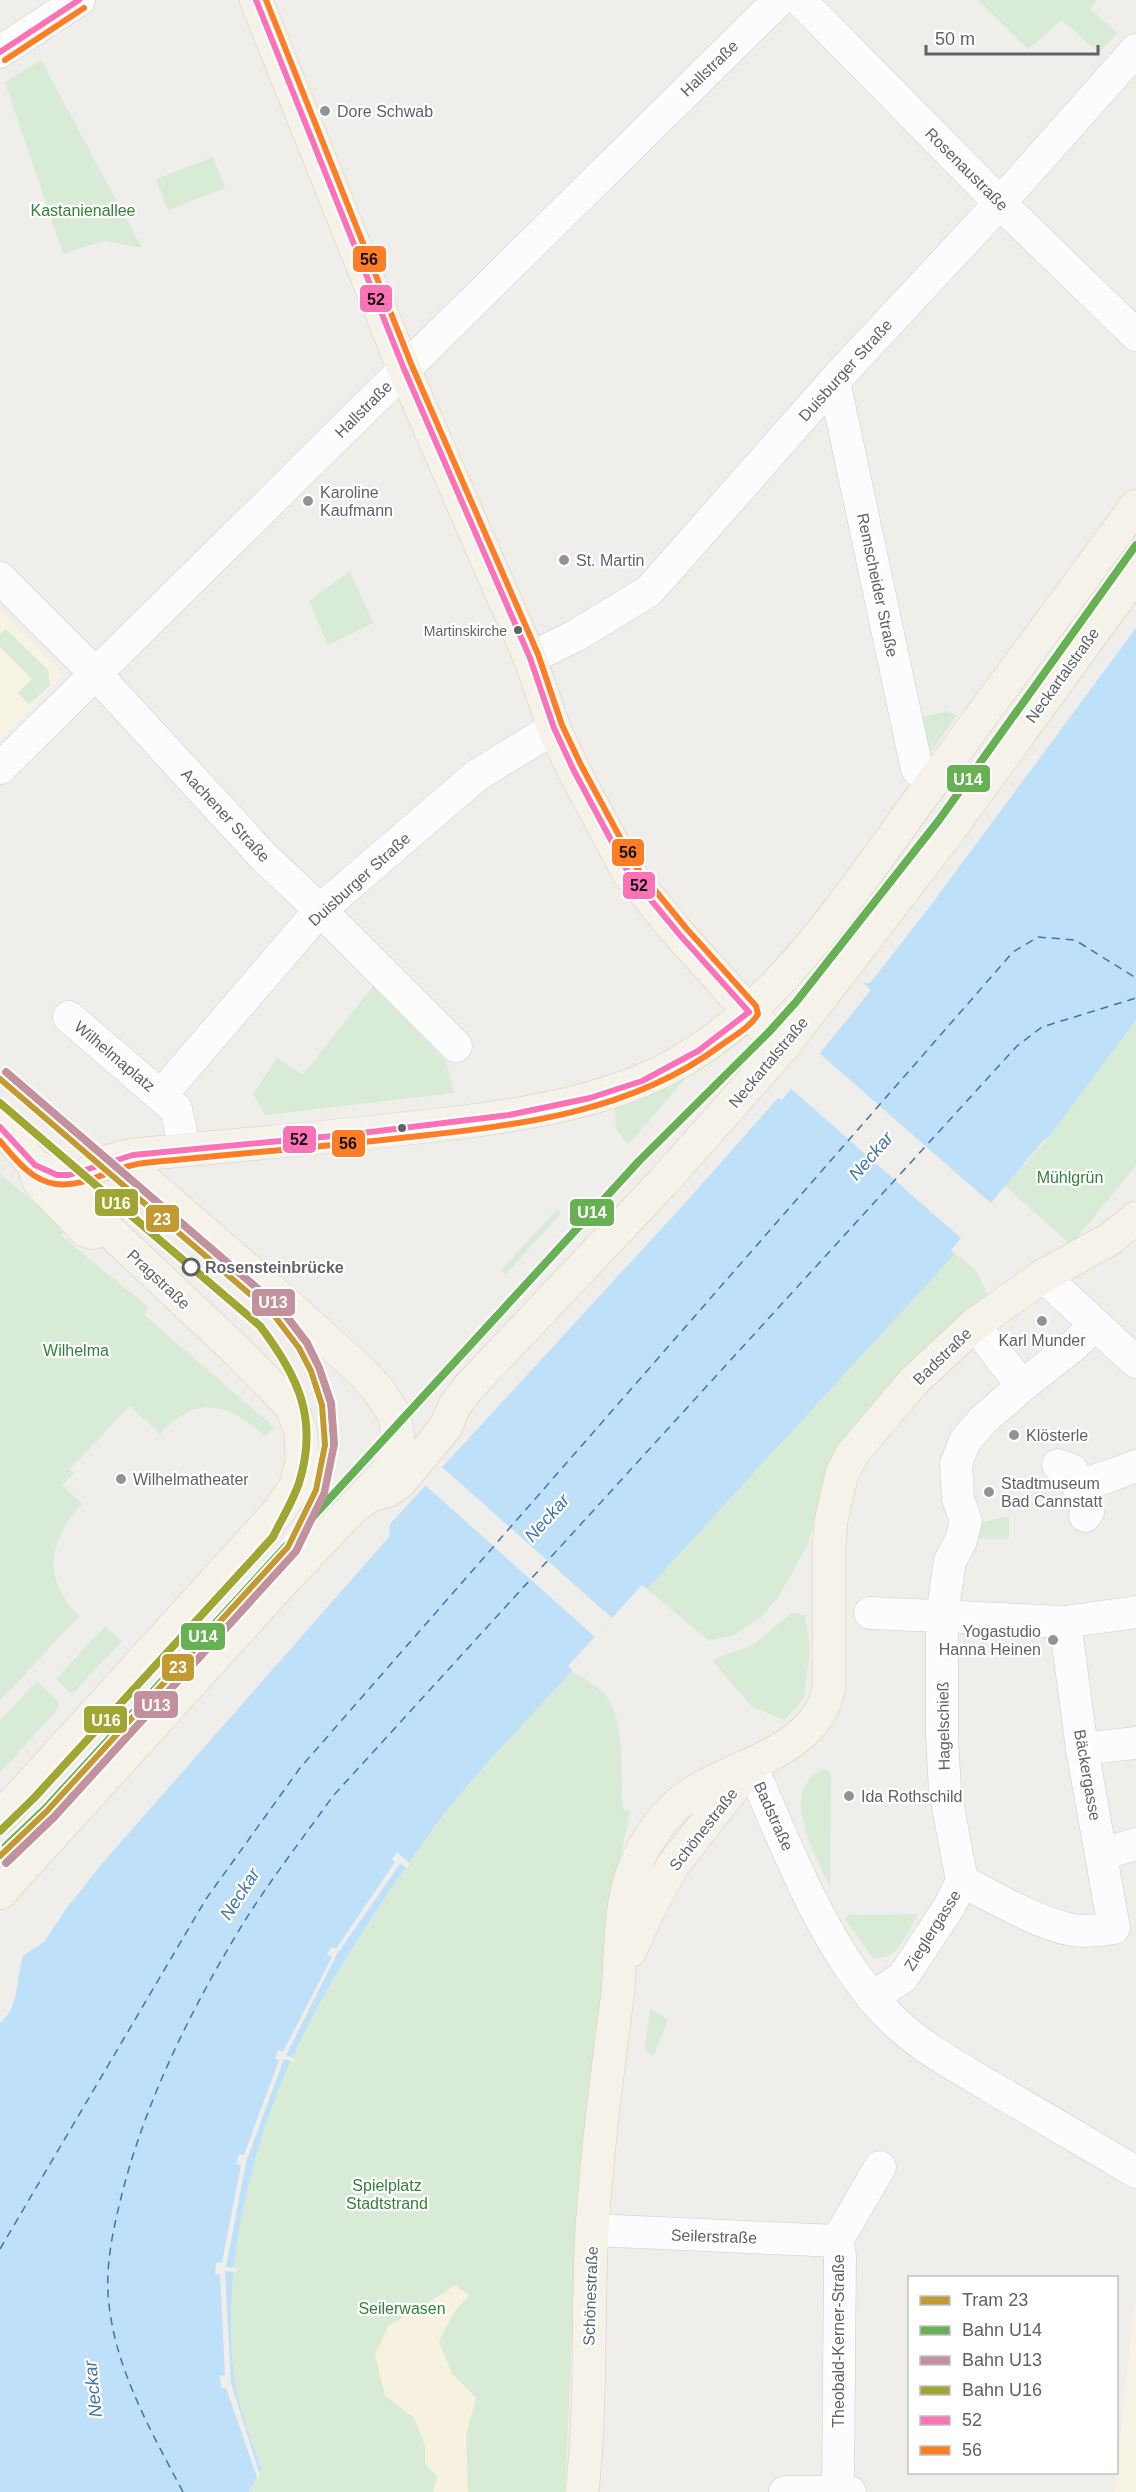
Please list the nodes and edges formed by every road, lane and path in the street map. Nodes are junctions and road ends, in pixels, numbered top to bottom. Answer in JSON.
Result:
{"nodes":[{"id":1,"x":79,"y":0,"type":"edge"},
{"id":2,"x":256,"y":0,"type":"edge"},
{"id":3,"x":779,"y":0,"type":"edge"},
{"id":4,"x":800,"y":0,"type":"edge"},
{"id":5,"x":1136,"y":50,"type":"edge"},
{"id":6,"x":0,"y":52,"type":"edge"},
{"id":7,"x":1000,"y":203,"type":"junction"},
{"id":8,"x":1136,"y":335,"type":"edge"},
{"id":9,"x":404,"y":369,"type":"junction"},
{"id":10,"x":834,"y":381,"type":"junction"},
{"id":11,"x":1136,"y":506,"type":"edge"},
{"id":12,"x":1136,"y":573,"type":"edge"},
{"id":13,"x":0,"y":578,"type":"edge"},
{"id":14,"x":530,"y":658,"type":"junction"},
{"id":15,"x":96,"y":674,"type":"junction"},
{"id":16,"x":554,"y":728,"type":"junction"},
{"id":17,"x":0,"y":768,"type":"edge"},
{"id":18,"x":933,"y":782,"type":"junction"},
{"id":19,"x":320,"y":909,"type":"junction"},
{"id":20,"x":749,"y":1012,"type":"junction"},
{"id":21,"x":69,"y":1017,"type":"dead end"},
{"id":22,"x":777,"y":1042,"type":"junction"},
{"id":23,"x":456,"y":1046,"type":"dead end"},
{"id":24,"x":162,"y":1094,"type":"junction"},
{"id":25,"x":0,"y":1127,"type":"edge"},
{"id":26,"x":185,"y":1150,"type":"junction"},
{"id":27,"x":33,"y":1164,"type":"junction"},
{"id":28,"x":102,"y":1164,"type":"junction"},
{"id":29,"x":1136,"y":1218,"type":"edge"},
{"id":30,"x":120,"y":1243,"type":"junction"},
{"id":31,"x":1042,"y":1276,"type":"junction"},
{"id":32,"x":1094,"y":1326,"type":"junction"},
{"id":33,"x":988,"y":1343,"type":"dead end"},
{"id":34,"x":1136,"y":1362,"type":"edge"},
{"id":35,"x":1022,"y":1386,"type":"junction"},
{"id":36,"x":1136,"y":1466,"type":"edge"},
{"id":37,"x":1082,"y":1487,"type":"dead end"},
{"id":38,"x":354,"y":1507,"type":"junction"},
{"id":39,"x":1136,"y":1612,"type":"edge"},
{"id":40,"x":870,"y":1613,"type":"dead end"},
{"id":41,"x":942,"y":1615,"type":"junction"},
{"id":42,"x":1065,"y":1622,"type":"junction"},
{"id":43,"x":1136,"y":1743,"type":"edge"},
{"id":44,"x":1082,"y":1749,"type":"junction"},
{"id":45,"x":752,"y":1765,"type":"junction"},
{"id":46,"x":0,"y":1818,"type":"edge"},
{"id":47,"x":1136,"y":1844,"type":"edge"},
{"id":48,"x":1102,"y":1854,"type":"junction"},
{"id":49,"x":962,"y":1881,"type":"junction"},
{"id":50,"x":0,"y":1893,"type":"edge"},
{"id":51,"x":620,"y":1974,"type":"junction"},
{"id":52,"x":872,"y":1998,"type":"junction"},
{"id":53,"x":880,"y":2167,"type":"dead end"},
{"id":54,"x":1136,"y":2172,"type":"edge"},
{"id":55,"x":592,"y":2230,"type":"junction"},
{"id":56,"x":837,"y":2241,"type":"junction"},
{"id":57,"x":584,"y":2486,"type":"edge"},
{"id":58,"x":844,"y":2491,"type":"edge"},
{"id":59,"x":785,"y":2492,"type":"edge"}],
"edges":[{"from":1,"to":6,"type":"street"},
{"from":2,"to":9,"type":"main road"},
{"from":3,"to":9,"type":"street","name":"Hallstraße"},
{"from":4,"to":7,"type":"street","name":"Rosenaustraße"},
{"from":5,"to":7,"type":"street","name":"Duisburger Straße"},
{"from":7,"to":8,"type":"street","name":"Rosenaustraße"},
{"from":7,"to":10,"type":"street","name":"Duisburger Straße"},
{"from":9,"to":14,"type":"main road"},
{"from":9,"to":15,"type":"street","name":"Hallstraße"},
{"from":10,"to":14,"type":"street","name":"Duisburger Straße"},
{"from":10,"to":18,"type":"street","name":"Remscheider Straße"},
{"from":11,"to":18,"type":"main road"},
{"from":12,"to":22,"type":"main road","name":"Neckartalstraße"},
{"from":13,"to":15,"type":"street","name":"Aachener Straße"},
{"from":14,"to":16,"type":"main road"},
{"from":15,"to":17,"type":"street","name":"Hallstraße"},
{"from":15,"to":19,"type":"street","name":"Aachener Straße"},
{"from":16,"to":19,"type":"street","name":"Duisburger Straße"},
{"from":16,"to":20,"type":"main road"},
{"from":18,"to":20,"type":"main road"},
{"from":19,"to":23,"type":"street","name":"Aachener Straße"},
{"from":19,"to":24,"type":"street","name":"Duisburger Straße"},
{"from":20,"to":22,"type":"main road"},
{"from":20,"to":26,"type":"main road","name":"Pragstraße"},
{"from":21,"to":24,"type":"street","name":"Wilhelmaplatz"},
{"from":22,"to":38,"type":"main road","name":"Neckartalstraße"},
{"from":24,"to":26,"type":"street"},
{"from":25,"to":27,"type":"main road","name":"Pragstraße"},
{"from":26,"to":28,"type":"main road","name":"Pragstraße"},
{"from":27,"to":28,"type":"main road","name":"Pragstraße"},
{"from":27,"to":30,"type":"main road","name":"Pragstraße"},
{"from":28,"to":30,"type":"main road"},
{"from":28,"to":38,"type":"main road","name":"Neckartalstraße"},
{"from":29,"to":31,"type":"main road","name":"Badstraße"},
{"from":30,"to":46,"type":"main road","name":"Pragstraße"},
{"from":31,"to":32,"type":"street"},
{"from":31,"to":45,"type":"main road","name":"Badstraße"},
{"from":32,"to":34,"type":"street"},
{"from":32,"to":35,"type":"street","name":"Hagelschieß"},
{"from":33,"to":35,"type":"street"},
{"from":35,"to":41,"type":"street","name":"Hagelschieß"},
{"from":36,"to":37,"type":"street"},
{"from":38,"to":50,"type":"main road","name":"Neckartalstraße"},
{"from":39,"to":42,"type":"street"},
{"from":40,"to":41,"type":"street"},
{"from":41,"to":42,"type":"street"},
{"from":41,"to":49,"type":"street","name":"Hagelschieß"},
{"from":42,"to":44,"type":"street","name":"Bäckergasse"},
{"from":43,"to":44,"type":"street"},
{"from":44,"to":48,"type":"street","name":"Bäckergasse"},
{"from":45,"to":51,"type":"main road","name":"Schönestraße"},
{"from":45,"to":51,"type":"main road","name":"Schönestraße"},
{"from":45,"to":52,"type":"street","name":"Badstraße"},
{"from":47,"to":48,"type":"street"},
{"from":48,"to":49,"type":"street","name":"Bäckergasse"},
{"from":49,"to":52,"type":"street","name":"Zieglergasse"},
{"from":51,"to":55,"type":"main road","name":"Schönestraße"},
{"from":52,"to":54,"type":"street","name":"Badstraße"},
{"from":53,"to":56,"type":"street","name":"Theobald-Kerner-Straße"},
{"from":55,"to":56,"type":"street","name":"Seilerstraße"},
{"from":55,"to":57,"type":"main road","name":"Schönestraße"},
{"from":56,"to":58,"type":"street","name":"Theobald-Kerner-Straße"},
{"from":58,"to":59,"type":"street"}]}
